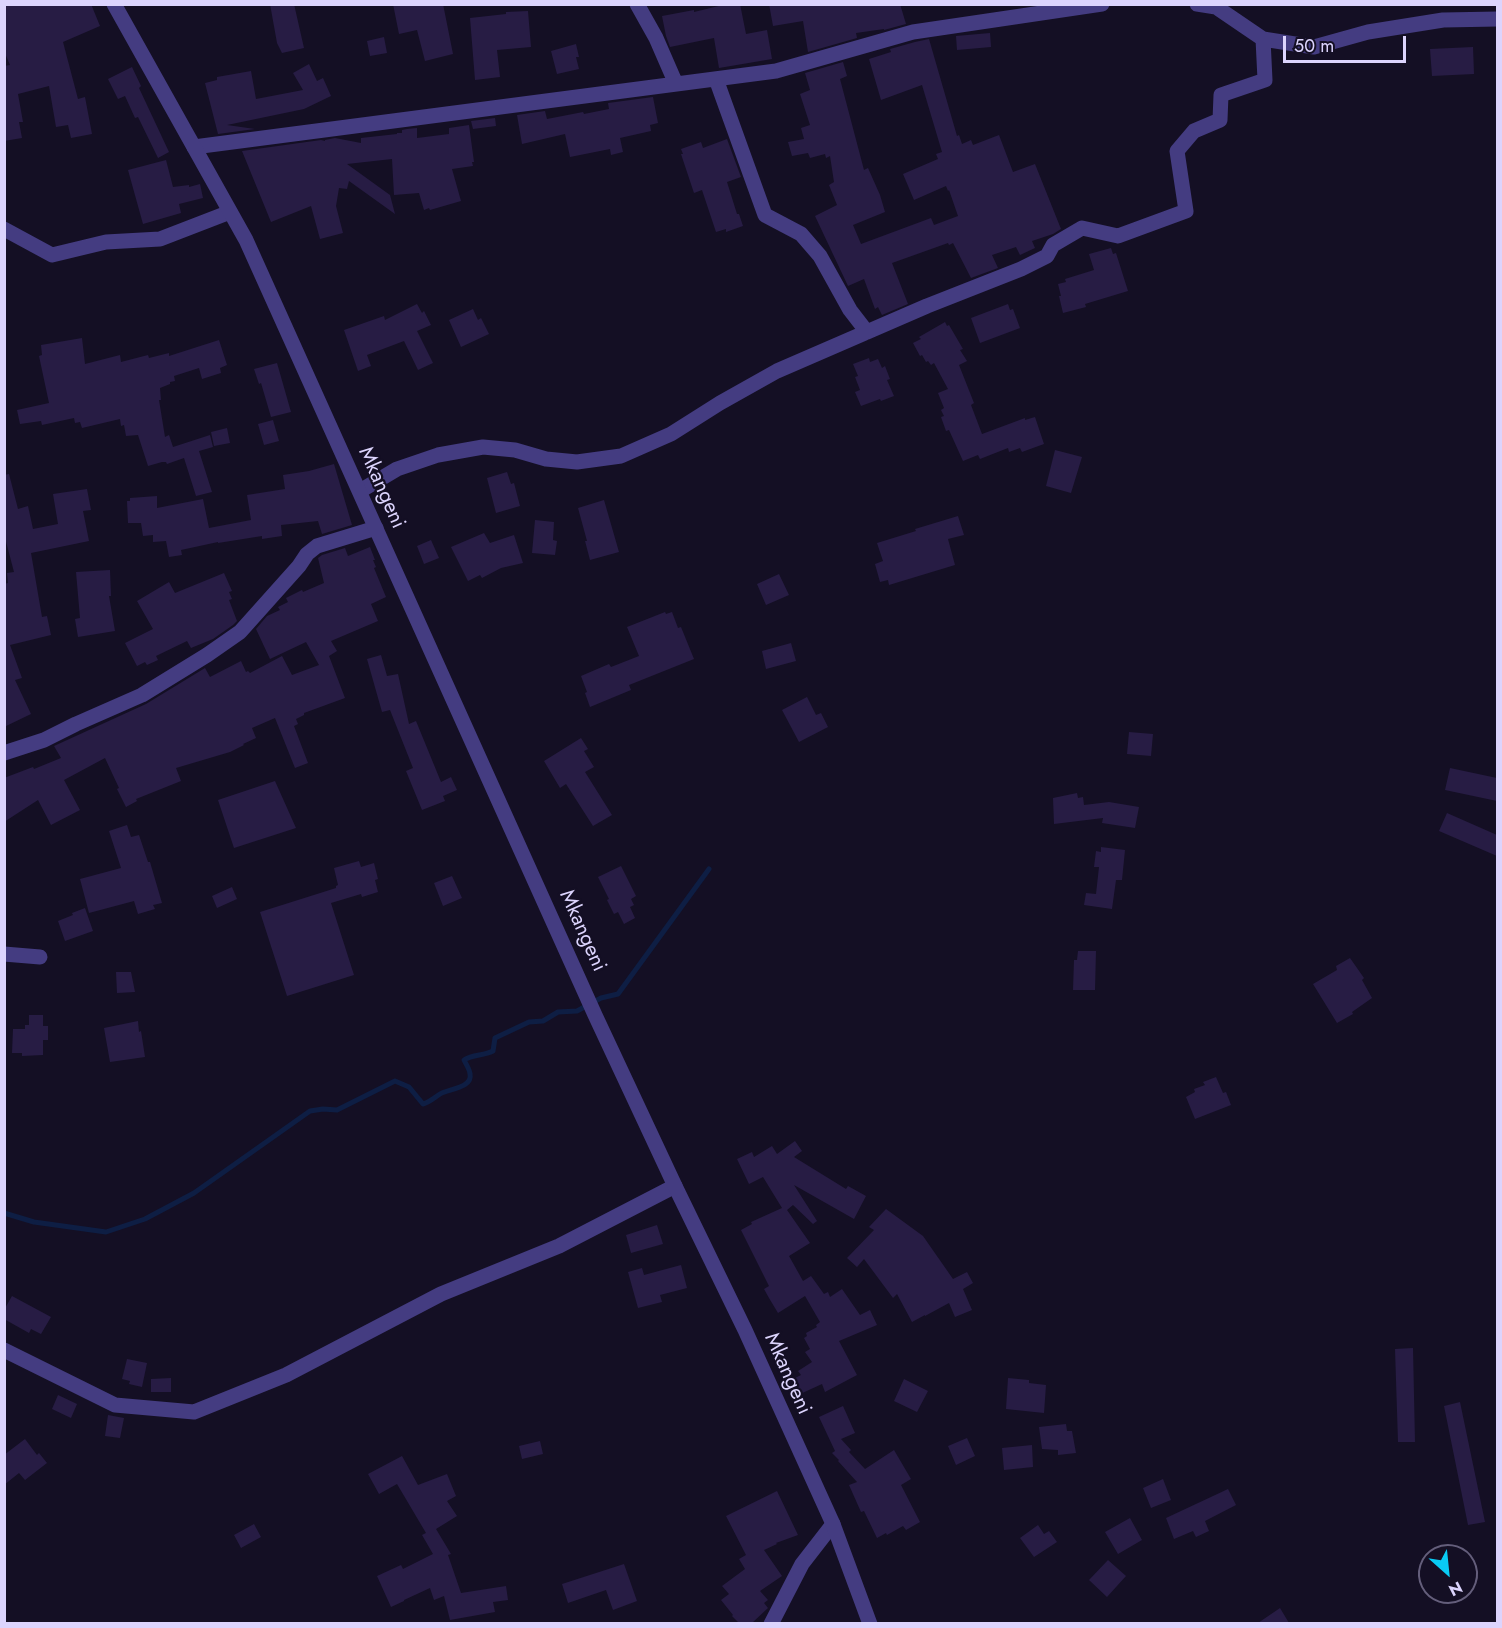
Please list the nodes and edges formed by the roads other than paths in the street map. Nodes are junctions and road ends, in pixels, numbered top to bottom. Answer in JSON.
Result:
{"nodes":[{"id":1,"x":114,"y":4,"type":"edge"},
{"id":2,"x":637,"y":4,"type":"edge"},
{"id":3,"x":1102,"y":4,"type":"edge"},
{"id":4,"x":1197,"y":4,"type":"edge"},
{"id":5,"x":1497,"y":19,"type":"edge"},
{"id":6,"x":1263,"y":39,"type":"junction"},
{"id":7,"x":716,"y":79,"type":"junction"},
{"id":8,"x":676,"y":84,"type":"junction"},
{"id":9,"x":194,"y":147,"type":"junction"},
{"id":10,"x":230,"y":212,"type":"junction"},
{"id":11,"x":4,"y":229,"type":"edge"},
{"id":12,"x":867,"y":332,"type":"junction"},
{"id":13,"x":360,"y":491,"type":"junction"},
{"id":14,"x":376,"y":528,"type":"junction"},
{"id":15,"x":4,"y":753,"type":"edge"},
{"id":16,"x":4,"y":954,"type":"edge"},
{"id":17,"x":40,"y":957,"type":"dead end"},
{"id":18,"x":675,"y":1186,"type":"junction"},
{"id":19,"x":4,"y":1350,"type":"edge"},
{"id":20,"x":833,"y":1524,"type":"junction"},
{"id":21,"x":771,"y":1623,"type":"edge"},
{"id":22,"x":870,"y":1623,"type":"edge"}],
"edges":[{"from":1,"to":9,"type":"street","name":"Mkangeni"},
{"from":2,"to":8,"type":"street"},
{"from":3,"to":7,"type":"street"},
{"from":4,"to":6,"type":"street"},
{"from":5,"to":6,"type":"street"},
{"from":6,"to":12,"type":"street"},
{"from":7,"to":8,"type":"street"},
{"from":7,"to":12,"type":"street"},
{"from":8,"to":9,"type":"street"},
{"from":9,"to":10,"type":"street","name":"Mkangeni"},
{"from":10,"to":11,"type":"street"},
{"from":10,"to":13,"type":"street","name":"Mkangeni"},
{"from":12,"to":13,"type":"street"},
{"from":13,"to":14,"type":"street","name":"Mkangeni"},
{"from":14,"to":15,"type":"street"},
{"from":14,"to":18,"type":"street","name":"Mkangeni"},
{"from":16,"to":17,"type":"street"},
{"from":18,"to":19,"type":"street"},
{"from":18,"to":20,"type":"street","name":"Mkangeni"},
{"from":20,"to":21,"type":"street"},
{"from":20,"to":22,"type":"street","name":"Mkangeni"}]}
